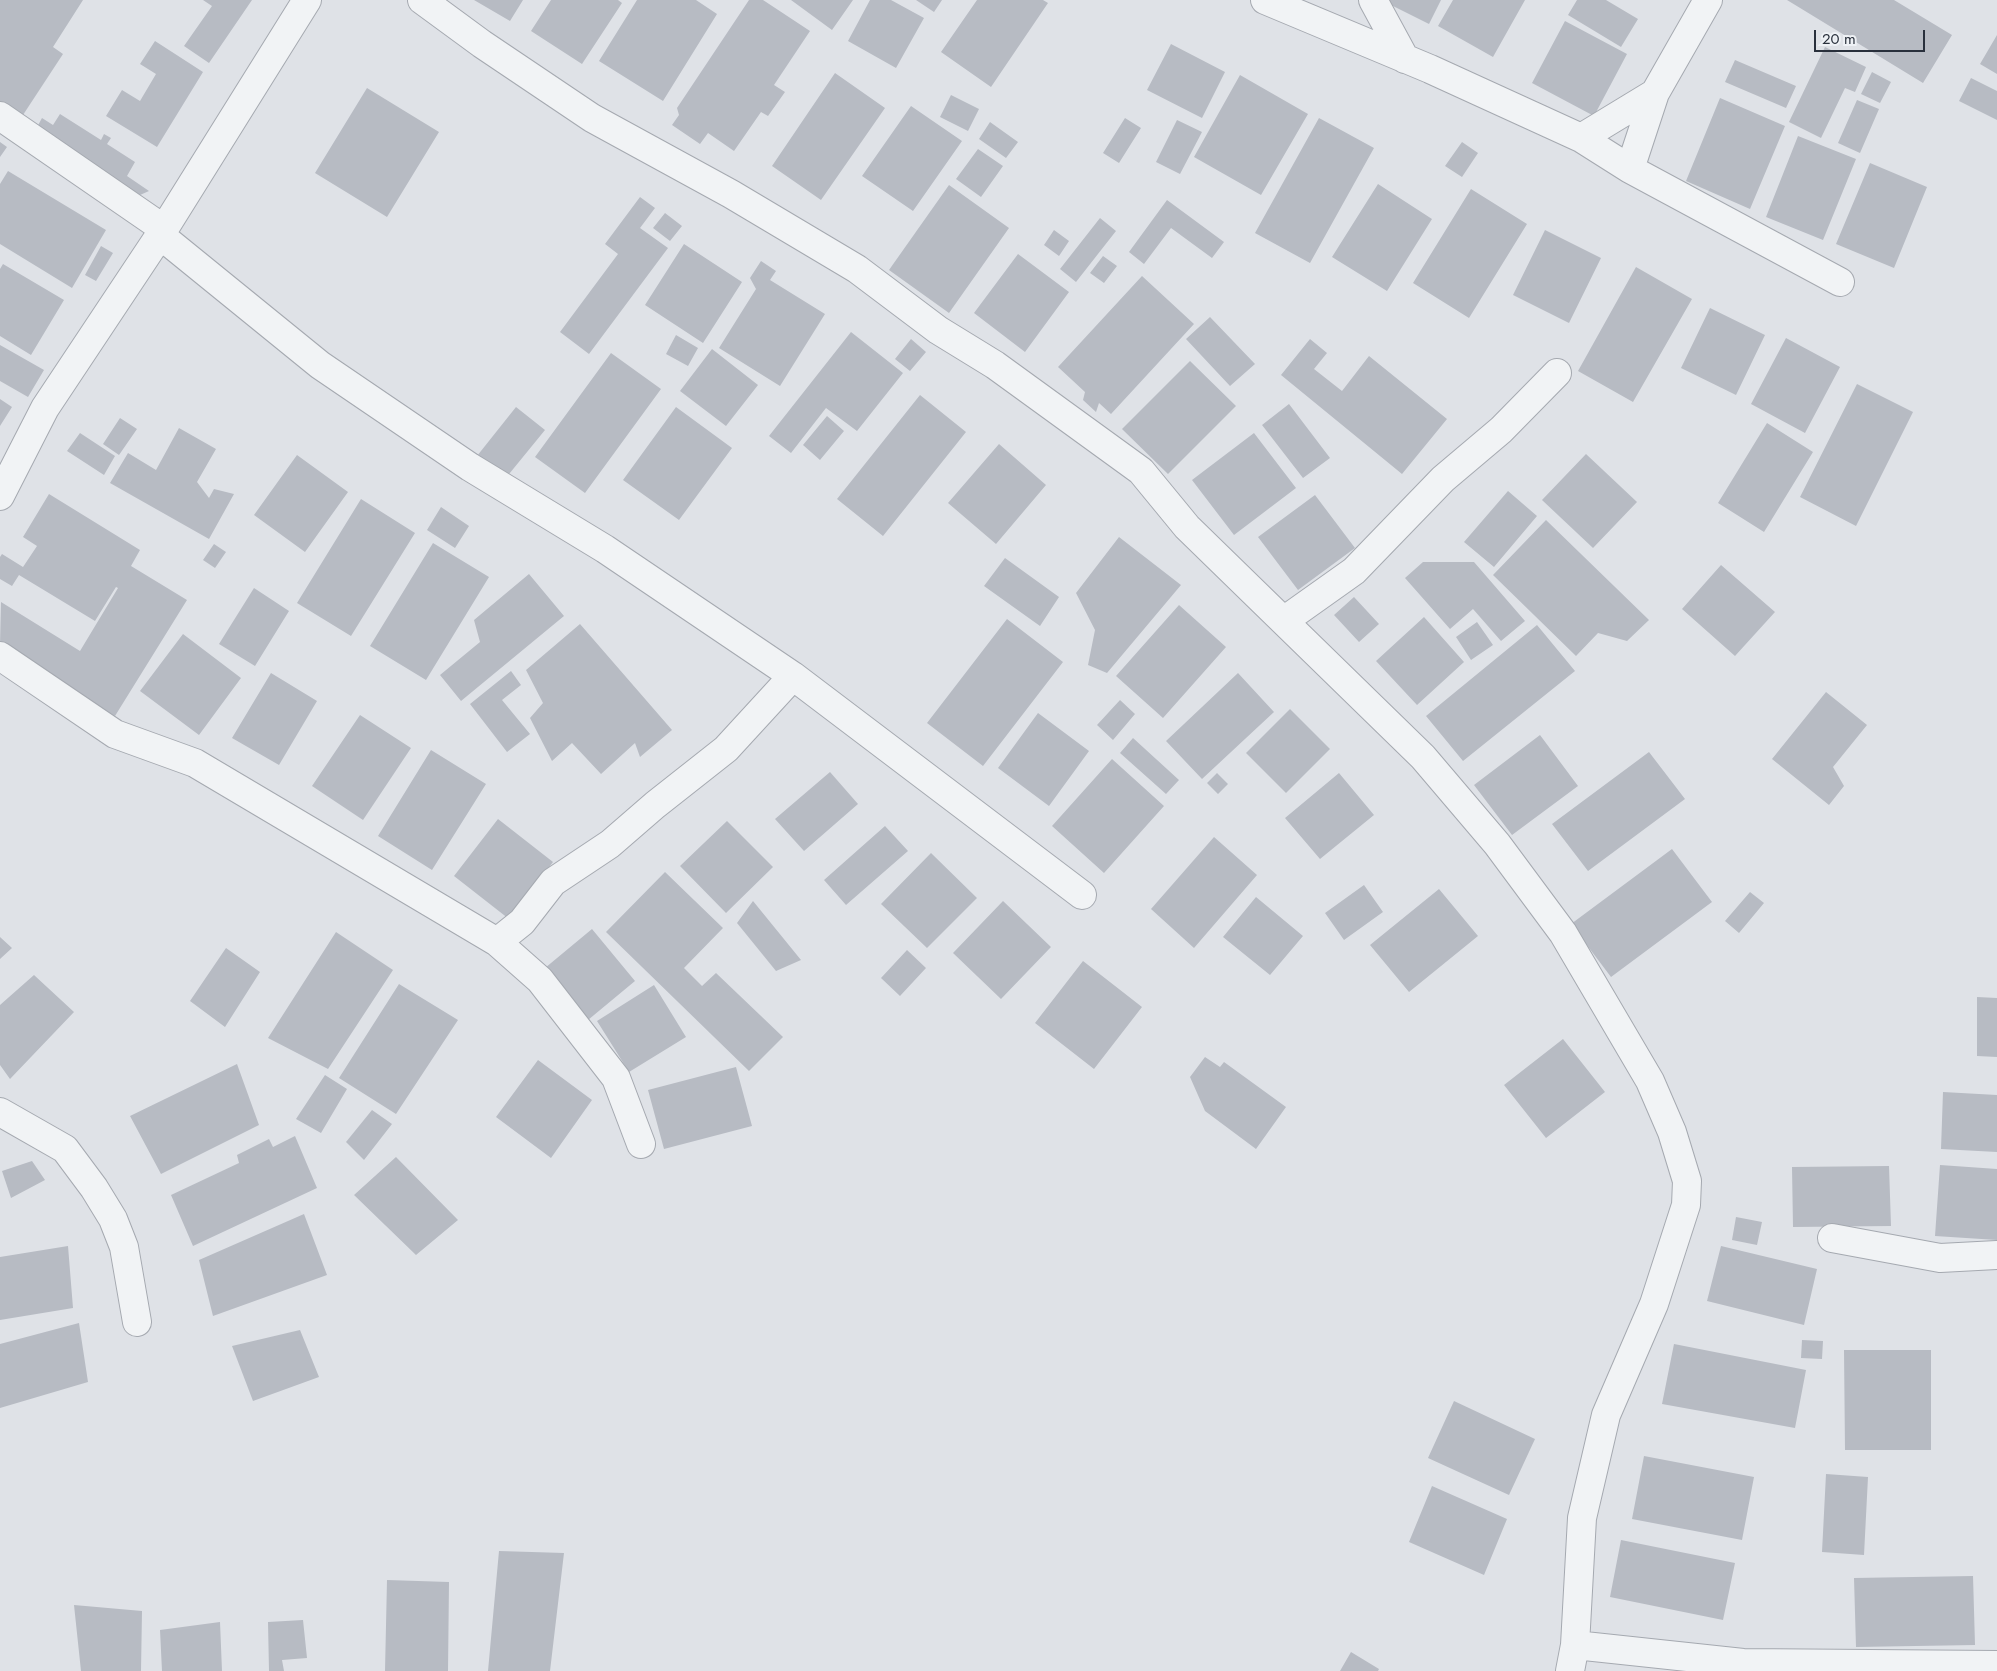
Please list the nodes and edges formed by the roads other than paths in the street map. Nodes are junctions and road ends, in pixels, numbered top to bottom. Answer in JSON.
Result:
{"nodes":[{"id":1,"x":307,"y":0,"type":"edge"},
{"id":2,"x":422,"y":0,"type":"edge"},
{"id":3,"x":1265,"y":0,"type":"edge"},
{"id":4,"x":1373,"y":0,"type":"edge"},
{"id":5,"x":1708,"y":0,"type":"edge"},
{"id":6,"x":1405,"y":58,"type":"junction"},
{"id":7,"x":1654,"y":93,"type":"junction"},
{"id":8,"x":0,"y":116,"type":"edge"},
{"id":9,"x":1581,"y":138,"type":"junction"},
{"id":10,"x":1630,"y":168,"type":"junction"},
{"id":11,"x":162,"y":232,"type":"junction"},
{"id":12,"x":1840,"y":282,"type":"dead end"},
{"id":13,"x":1557,"y":373,"type":"dead end"},
{"id":14,"x":0,"y":496,"type":"edge"},
{"id":15,"x":1285,"y":620,"type":"junction"},
{"id":16,"x":0,"y":656,"type":"edge"},
{"id":17,"x":793,"y":676,"type":"junction"},
{"id":18,"x":1082,"y":895,"type":"dead end"},
{"id":19,"x":497,"y":942,"type":"junction"},
{"id":20,"x":0,"y":1112,"type":"edge"},
{"id":21,"x":642,"y":1144,"type":"dead end"},
{"id":22,"x":1832,"y":1238,"type":"dead end"},
{"id":23,"x":1997,"y":1255,"type":"edge"},
{"id":24,"x":137,"y":1322,"type":"dead end"},
{"id":25,"x":1573,"y":1658,"type":"edge"},
{"id":26,"x":1997,"y":1665,"type":"edge"}],
"edges":[{"from":1,"to":11,"type":"street"},
{"from":2,"to":15,"type":"street"},
{"from":3,"to":6,"type":"street"},
{"from":4,"to":6,"type":"street"},
{"from":5,"to":7,"type":"street"},
{"from":6,"to":9,"type":"street"},
{"from":7,"to":9,"type":"street"},
{"from":7,"to":10,"type":"street"},
{"from":8,"to":11,"type":"street"},
{"from":9,"to":10,"type":"street"},
{"from":10,"to":12,"type":"street"},
{"from":11,"to":14,"type":"street"},
{"from":11,"to":17,"type":"street"},
{"from":13,"to":15,"type":"street"},
{"from":15,"to":25,"type":"street"},
{"from":16,"to":19,"type":"street"},
{"from":17,"to":18,"type":"street"},
{"from":17,"to":19,"type":"street"},
{"from":19,"to":21,"type":"street"},
{"from":20,"to":24,"type":"street"},
{"from":22,"to":23,"type":"street"},
{"from":25,"to":26,"type":"street"}]}
